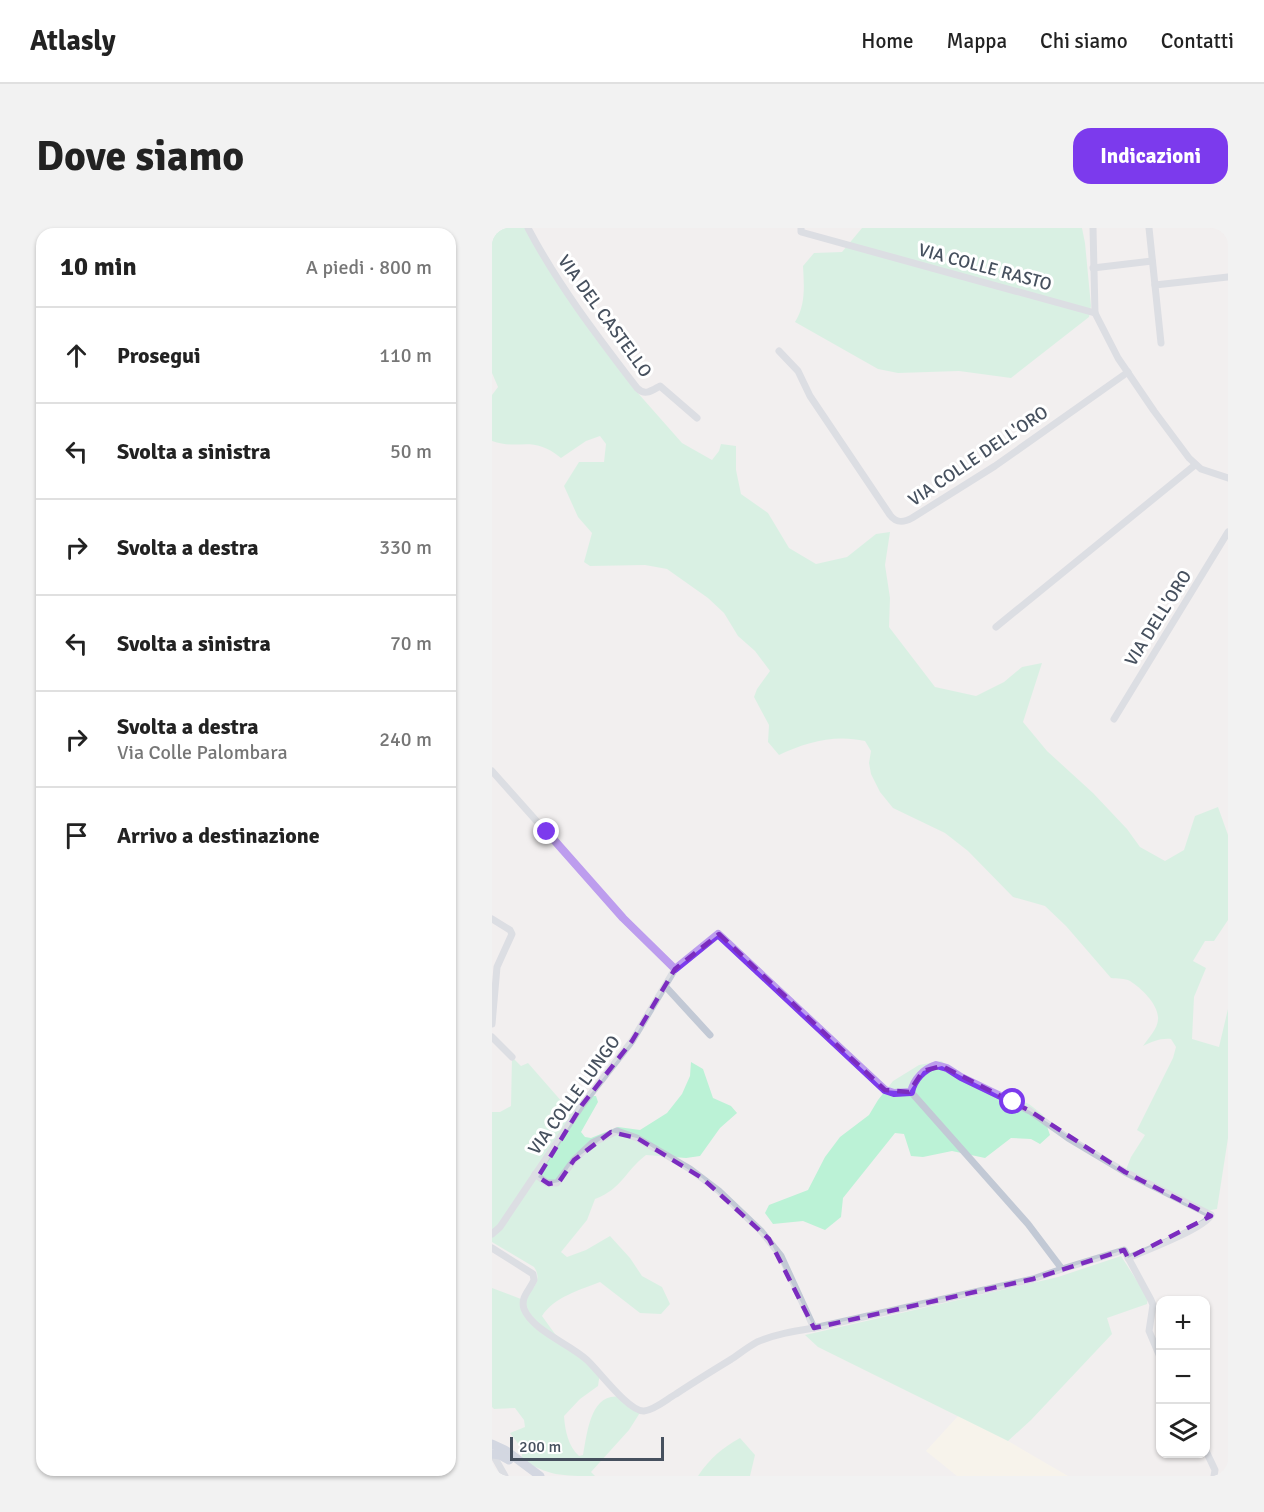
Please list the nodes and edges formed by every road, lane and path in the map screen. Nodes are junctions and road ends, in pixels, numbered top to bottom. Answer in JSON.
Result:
{"nodes":[{"id":1,"x":528,"y":228,"type":"edge"},
{"id":2,"x":801,"y":228,"type":"edge"},
{"id":3,"x":1088,"y":228,"type":"edge"},
{"id":4,"x":1093,"y":228,"type":"edge"},
{"id":5,"x":1149,"y":228,"type":"edge"},
{"id":6,"x":1093,"y":255,"type":"junction"},
{"id":7,"x":1152,"y":261,"type":"junction"},
{"id":8,"x":1093,"y":268,"type":"junction"},
{"id":9,"x":1228,"y":277,"type":"edge"},
{"id":10,"x":1155,"y":285,"type":"junction"},
{"id":11,"x":1095,"y":313,"type":"junction"},
{"id":12,"x":1161,"y":343,"type":"dead end"},
{"id":13,"x":779,"y":351,"type":"dead end"},
{"id":14,"x":1128,"y":372,"type":"junction"},
{"id":15,"x":697,"y":418,"type":"dead end"},
{"id":16,"x":1196,"y":465,"type":"junction"},
{"id":17,"x":1228,"y":478,"type":"edge"},
{"id":18,"x":1228,"y":532,"type":"edge"},
{"id":19,"x":996,"y":627,"type":"dead end"},
{"id":20,"x":1114,"y":719,"type":"dead end"},
{"id":21,"x":492,"y":771,"type":"edge"},
{"id":22,"x":492,"y":919,"type":"edge"},
{"id":23,"x":675,"y":969,"type":"junction"},
{"id":24,"x":666,"y":987,"type":"junction"},
{"id":25,"x":493,"y":1004,"type":"edge"},
{"id":26,"x":492,"y":1024,"type":"edge"},
{"id":27,"x":710,"y":1035,"type":"dead end"},
{"id":28,"x":492,"y":1037,"type":"edge"},
{"id":29,"x":512,"y":1057,"type":"dead end"},
{"id":30,"x":911,"y":1092,"type":"junction"},
{"id":31,"x":535,"y":1174,"type":"junction"},
{"id":32,"x":492,"y":1234,"type":"edge"},
{"id":33,"x":492,"y":1248,"type":"edge"},
{"id":34,"x":1128,"y":1258,"type":"junction"},
{"id":35,"x":1062,"y":1269,"type":"junction"},
{"id":36,"x":814,"y":1328,"type":"junction"},
{"id":37,"x":1158,"y":1350,"type":"edge"},
{"id":38,"x":492,"y":1444,"type":"edge"},
{"id":39,"x":492,"y":1454,"type":"edge"},
{"id":40,"x":1209,"y":1458,"type":"edge"},
{"id":41,"x":492,"y":1460,"type":"edge"},
{"id":42,"x":504,"y":1474,"type":"edge"},
{"id":43,"x":538,"y":1476,"type":"edge"},
{"id":44,"x":1214,"y":1476,"type":"edge"}],
"edges":[{"from":1,"to":15,"type":"street","name":"VIA DEL CASTELLO"},
{"from":2,"to":11,"type":"street","name":"VIA COLLE RASTO"},
{"from":3,"to":6,"type":"street"},
{"from":4,"to":6,"type":"street"},
{"from":5,"to":7,"type":"street"},
{"from":6,"to":8,"type":"street"},
{"from":7,"to":8,"type":"street"},
{"from":7,"to":10,"type":"street"},
{"from":8,"to":11,"type":"street"},
{"from":9,"to":10,"type":"street"},
{"from":10,"to":12,"type":"street"},
{"from":11,"to":14,"type":"street"},
{"from":13,"to":14,"type":"street","name":"VIA COLLE DELL'ORO"},
{"from":14,"to":16,"type":"street"},
{"from":16,"to":17,"type":"street"},
{"from":16,"to":19,"type":"street"},
{"from":18,"to":20,"type":"street","name":"VIA DELL'ORO"},
{"from":21,"to":23,"type":"street"},
{"from":22,"to":25,"type":"street"},
{"from":23,"to":24,"type":"street","name":"VIA COLLE LUNGO"},
{"from":23,"to":30,"type":"street"},
{"from":24,"to":27,"type":"street"},
{"from":24,"to":31,"type":"street","name":"VIA COLLE LUNGO"},
{"from":25,"to":26,"type":"street"},
{"from":28,"to":29,"type":"street"},
{"from":30,"to":34,"type":"street"},
{"from":30,"to":35,"type":"street"},
{"from":31,"to":32,"type":"street","name":"VIA COLLE LUNGO"},
{"from":31,"to":36,"type":"street"},
{"from":33,"to":36,"type":"street"},
{"from":34,"to":35,"type":"street"},
{"from":34,"to":37,"type":"street"},
{"from":35,"to":36,"type":"street"},
{"from":38,"to":43,"type":"main road"},
{"from":39,"to":42,"type":"street"},
{"from":39,"to":43,"type":"main road"},
{"from":40,"to":44,"type":"street"},
{"from":41,"to":42,"type":"street"}]}
